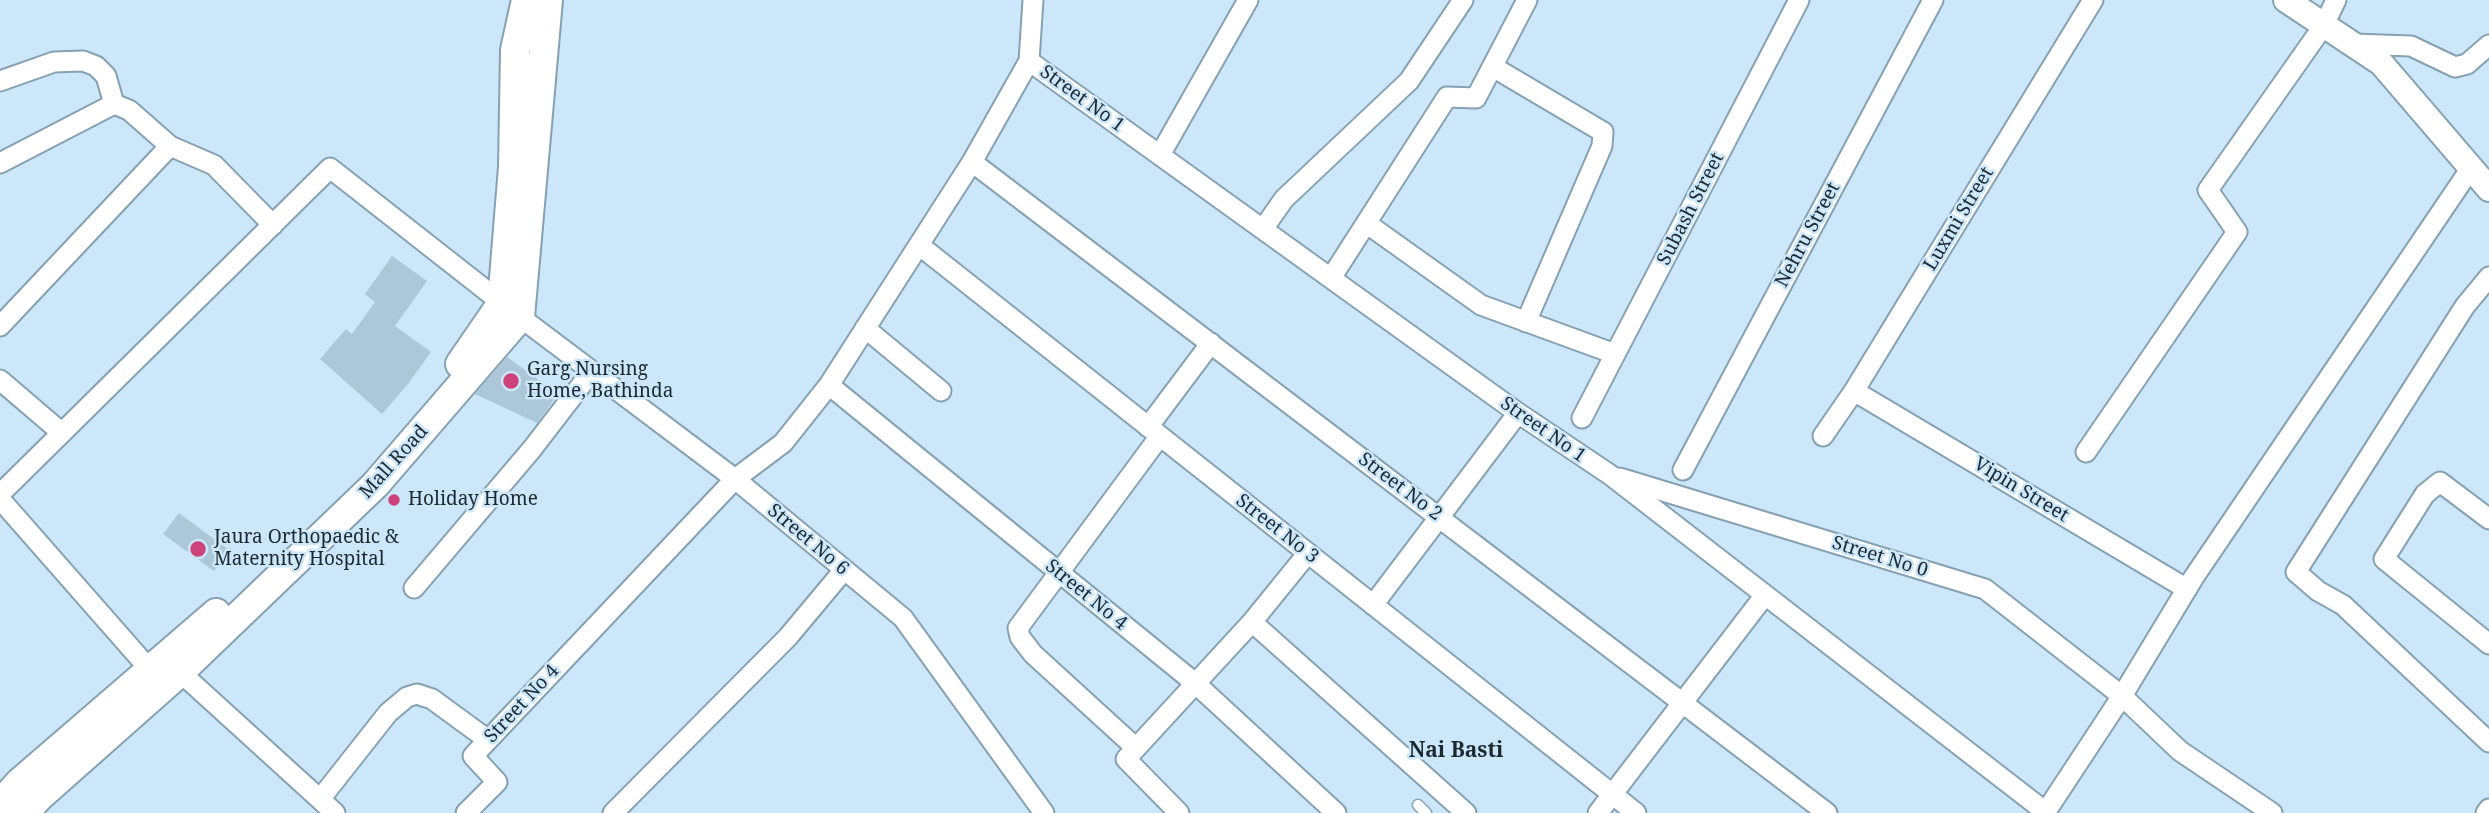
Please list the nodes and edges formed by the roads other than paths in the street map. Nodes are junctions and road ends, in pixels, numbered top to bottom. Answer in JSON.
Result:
{"nodes":[{"id":1,"x":526,"y":0,"type":"edge"},
{"id":2,"x":548,"y":0,"type":"edge"},
{"id":3,"x":1033,"y":0,"type":"edge"},
{"id":4,"x":1248,"y":0,"type":"edge"},
{"id":5,"x":1463,"y":0,"type":"edge"},
{"id":6,"x":1527,"y":0,"type":"edge"},
{"id":7,"x":1799,"y":0,"type":"edge"},
{"id":8,"x":1933,"y":0,"type":"edge"},
{"id":9,"x":2093,"y":0,"type":"edge"},
{"id":10,"x":2286,"y":0,"type":"edge"},
{"id":11,"x":2336,"y":0,"type":"edge"},
{"id":12,"x":2324,"y":25,"type":"junction"},
{"id":13,"x":2353,"y":44,"type":"junction"},
{"id":14,"x":2489,"y":45,"type":"edge"},
{"id":15,"x":1029,"y":61,"type":"junction"},
{"id":16,"x":1493,"y":67,"type":"junction"},
{"id":17,"x":0,"y":81,"type":"edge"},
{"id":18,"x":114,"y":104,"type":"junction"},
{"id":19,"x":170,"y":146,"type":"junction"},
{"id":20,"x":1160,"y":155,"type":"junction"},
{"id":21,"x":972,"y":162,"type":"junction"},
{"id":22,"x":0,"y":163,"type":"edge"},
{"id":23,"x":2471,"y":168,"type":"junction"},
{"id":24,"x":2489,"y":189,"type":"edge"},
{"id":25,"x":1366,"y":223,"type":"junction"},
{"id":26,"x":272,"y":225,"type":"junction"},
{"id":27,"x":1263,"y":229,"type":"junction"},
{"id":28,"x":919,"y":245,"type":"junction"},
{"id":29,"x":2489,"y":277,"type":"edge"},
{"id":30,"x":1331,"y":278,"type":"junction"},
{"id":31,"x":511,"y":310,"type":"junction"},
{"id":32,"x":1526,"y":323,"type":"junction"},
{"id":33,"x":0,"y":326,"type":"edge"},
{"id":34,"x":865,"y":328,"type":"junction"},
{"id":35,"x":1211,"y":343,"type":"junction"},
{"id":36,"x":1615,"y":354,"type":"junction"},
{"id":37,"x":592,"y":371,"type":"junction"},
{"id":38,"x":0,"y":380,"type":"edge"},
{"id":39,"x":829,"y":385,"type":"junction"},
{"id":40,"x":941,"y":391,"type":"dead end"},
{"id":41,"x":1854,"y":391,"type":"junction"},
{"id":42,"x":1518,"y":413,"type":"junction"},
{"id":43,"x":1582,"y":418,"type":"dead end"},
{"id":44,"x":1154,"y":432,"type":"junction"},
{"id":45,"x":62,"y":433,"type":"junction"},
{"id":46,"x":1823,"y":436,"type":"dead end"},
{"id":47,"x":2086,"y":452,"type":"dead end"},
{"id":48,"x":1684,"y":470,"type":"dead end"},
{"id":49,"x":1609,"y":474,"type":"junction"},
{"id":50,"x":735,"y":479,"type":"junction"},
{"id":51,"x":0,"y":494,"type":"edge"},
{"id":52,"x":0,"y":499,"type":"edge"},
{"id":53,"x":1440,"y":518,"type":"junction"},
{"id":54,"x":2489,"y":519,"type":"edge"},
{"id":55,"x":1308,"y":553,"type":"junction"},
{"id":56,"x":844,"y":569,"type":"junction"},
{"id":57,"x":1060,"y":573,"type":"junction"},
{"id":58,"x":414,"y":588,"type":"dead end"},
{"id":59,"x":2187,"y":589,"type":"junction"},
{"id":60,"x":1765,"y":595,"type":"junction"},
{"id":61,"x":1373,"y":605,"type":"junction"},
{"id":62,"x":1252,"y":622,"type":"junction"},
{"id":63,"x":2489,"y":644,"type":"edge"},
{"id":64,"x":150,"y":671,"type":"junction"},
{"id":65,"x":180,"y":672,"type":"junction"},
{"id":66,"x":1195,"y":683,"type":"junction"},
{"id":67,"x":2122,"y":696,"type":"junction"},
{"id":68,"x":1683,"y":703,"type":"junction"},
{"id":69,"x":488,"y":740,"type":"junction"},
{"id":70,"x":2489,"y":742,"type":"edge"},
{"id":71,"x":1136,"y":748,"type":"junction"},
{"id":72,"x":1612,"y":794,"type":"junction"},
{"id":73,"x":321,"y":798,"type":"junction"},
{"id":74,"x":0,"y":804,"type":"edge"},
{"id":75,"x":1418,"y":805,"type":"dead end"},
{"id":76,"x":24,"y":813,"type":"edge"},
{"id":77,"x":335,"y":813,"type":"edge"},
{"id":78,"x":466,"y":813,"type":"edge"},
{"id":79,"x":613,"y":813,"type":"edge"},
{"id":80,"x":1044,"y":813,"type":"edge"},
{"id":81,"x":1179,"y":813,"type":"edge"},
{"id":82,"x":1336,"y":813,"type":"edge"},
{"id":83,"x":1426,"y":813,"type":"edge"},
{"id":84,"x":1466,"y":813,"type":"edge"},
{"id":85,"x":1598,"y":813,"type":"edge"},
{"id":86,"x":1636,"y":813,"type":"edge"},
{"id":87,"x":1828,"y":813,"type":"edge"},
{"id":88,"x":2046,"y":813,"type":"edge"},
{"id":89,"x":2272,"y":813,"type":"edge"}],
"edges":[{"from":1,"to":31,"type":"main road"},
{"from":2,"to":31,"type":"main road"},
{"from":3,"to":15,"type":"street","name":"Street No 4"},
{"from":4,"to":20,"type":"street"},
{"from":5,"to":27,"type":"street"},
{"from":6,"to":16,"type":"street"},
{"from":7,"to":36,"type":"street","name":"Subash Street"},
{"from":8,"to":48,"type":"street","name":"Nehru Street"},
{"from":9,"to":41,"type":"street","name":"Luxmi Street"},
{"from":10,"to":12,"type":"street"},
{"from":11,"to":12,"type":"street"},
{"from":12,"to":13,"type":"street"},
{"from":12,"to":47,"type":"street"},
{"from":13,"to":14,"type":"street"},
{"from":13,"to":23,"type":"street"},
{"from":15,"to":20,"type":"street","name":"Street No 1"},
{"from":15,"to":21,"type":"street","name":"Street No 4"},
{"from":16,"to":25,"type":"street"},
{"from":16,"to":32,"type":"street"},
{"from":17,"to":18,"type":"street"},
{"from":18,"to":19,"type":"street"},
{"from":18,"to":22,"type":"street"},
{"from":19,"to":26,"type":"street"},
{"from":19,"to":33,"type":"street"},
{"from":20,"to":27,"type":"street","name":"Street No 1"},
{"from":21,"to":28,"type":"street","name":"Street No 4"},
{"from":21,"to":35,"type":"street","name":"Street No 2"},
{"from":23,"to":24,"type":"street"},
{"from":23,"to":59,"type":"street"},
{"from":25,"to":30,"type":"street"},
{"from":25,"to":32,"type":"street"},
{"from":26,"to":31,"type":"street","name":"Street No 6"},
{"from":26,"to":45,"type":"street"},
{"from":27,"to":30,"type":"street","name":"Street No 1"},
{"from":28,"to":34,"type":"street","name":"Street No 4"},
{"from":28,"to":44,"type":"street","name":"Street No 3"},
{"from":29,"to":70,"type":"street"},
{"from":30,"to":42,"type":"street","name":"Street No 1"},
{"from":31,"to":37,"type":"street","name":"Street No 6"},
{"from":31,"to":64,"type":"main road"},
{"from":31,"to":65,"type":"main road","name":"Mall Road"},
{"from":32,"to":36,"type":"street"},
{"from":34,"to":39,"type":"street","name":"Street No 4"},
{"from":34,"to":40,"type":"street"},
{"from":35,"to":44,"type":"street"},
{"from":35,"to":53,"type":"street","name":"Street No 2"},
{"from":36,"to":43,"type":"street","name":"Subash Street"},
{"from":37,"to":50,"type":"street","name":"Street No 6"},
{"from":37,"to":58,"type":"street"},
{"from":38,"to":45,"type":"street"},
{"from":39,"to":50,"type":"street","name":"Street No 4"},
{"from":39,"to":57,"type":"street","name":"Street No 4"},
{"from":41,"to":46,"type":"street","name":"Luxmi Street"},
{"from":41,"to":59,"type":"street","name":"Vipin Street"},
{"from":42,"to":49,"type":"street","name":"Street No 1"},
{"from":42,"to":53,"type":"street"},
{"from":44,"to":55,"type":"street","name":"Street No 3"},
{"from":44,"to":57,"type":"street"},
{"from":45,"to":51,"type":"street"},
{"from":49,"to":60,"type":"street","name":"Street No 1"},
{"from":49,"to":67,"type":"street","name":"Street No 0"},
{"from":50,"to":56,"type":"street","name":"Street No 6"},
{"from":50,"to":69,"type":"street","name":"Street No 4"},
{"from":52,"to":64,"type":"street"},
{"from":53,"to":61,"type":"street"},
{"from":53,"to":68,"type":"street","name":"Street No 2"},
{"from":54,"to":63,"type":"street"},
{"from":55,"to":61,"type":"street","name":"Street No 3"},
{"from":55,"to":62,"type":"street"},
{"from":56,"to":79,"type":"street"},
{"from":56,"to":80,"type":"street","name":"Street No 6"},
{"from":57,"to":66,"type":"street","name":"Street No 4"},
{"from":57,"to":71,"type":"street"},
{"from":59,"to":67,"type":"street"},
{"from":60,"to":68,"type":"street"},
{"from":60,"to":88,"type":"street","name":"Street No 1"},
{"from":61,"to":72,"type":"street","name":"Street No 3"},
{"from":62,"to":66,"type":"street"},
{"from":62,"to":84,"type":"street"},
{"from":64,"to":74,"type":"main road"},
{"from":65,"to":73,"type":"street"},
{"from":65,"to":76,"type":"main road","name":"Mall Road"},
{"from":66,"to":71,"type":"street"},
{"from":66,"to":82,"type":"street","name":"Street No 4"},
{"from":67,"to":88,"type":"street"},
{"from":67,"to":89,"type":"street","name":"Street No 0"},
{"from":68,"to":72,"type":"street"},
{"from":68,"to":87,"type":"street","name":"Street No 2"},
{"from":69,"to":73,"type":"street"},
{"from":69,"to":78,"type":"street","name":"Street No 4"},
{"from":71,"to":81,"type":"street"},
{"from":72,"to":85,"type":"street"},
{"from":72,"to":86,"type":"street","name":"Street No 3"},
{"from":73,"to":77,"type":"street"},
{"from":75,"to":83,"type":"lane"}]}
